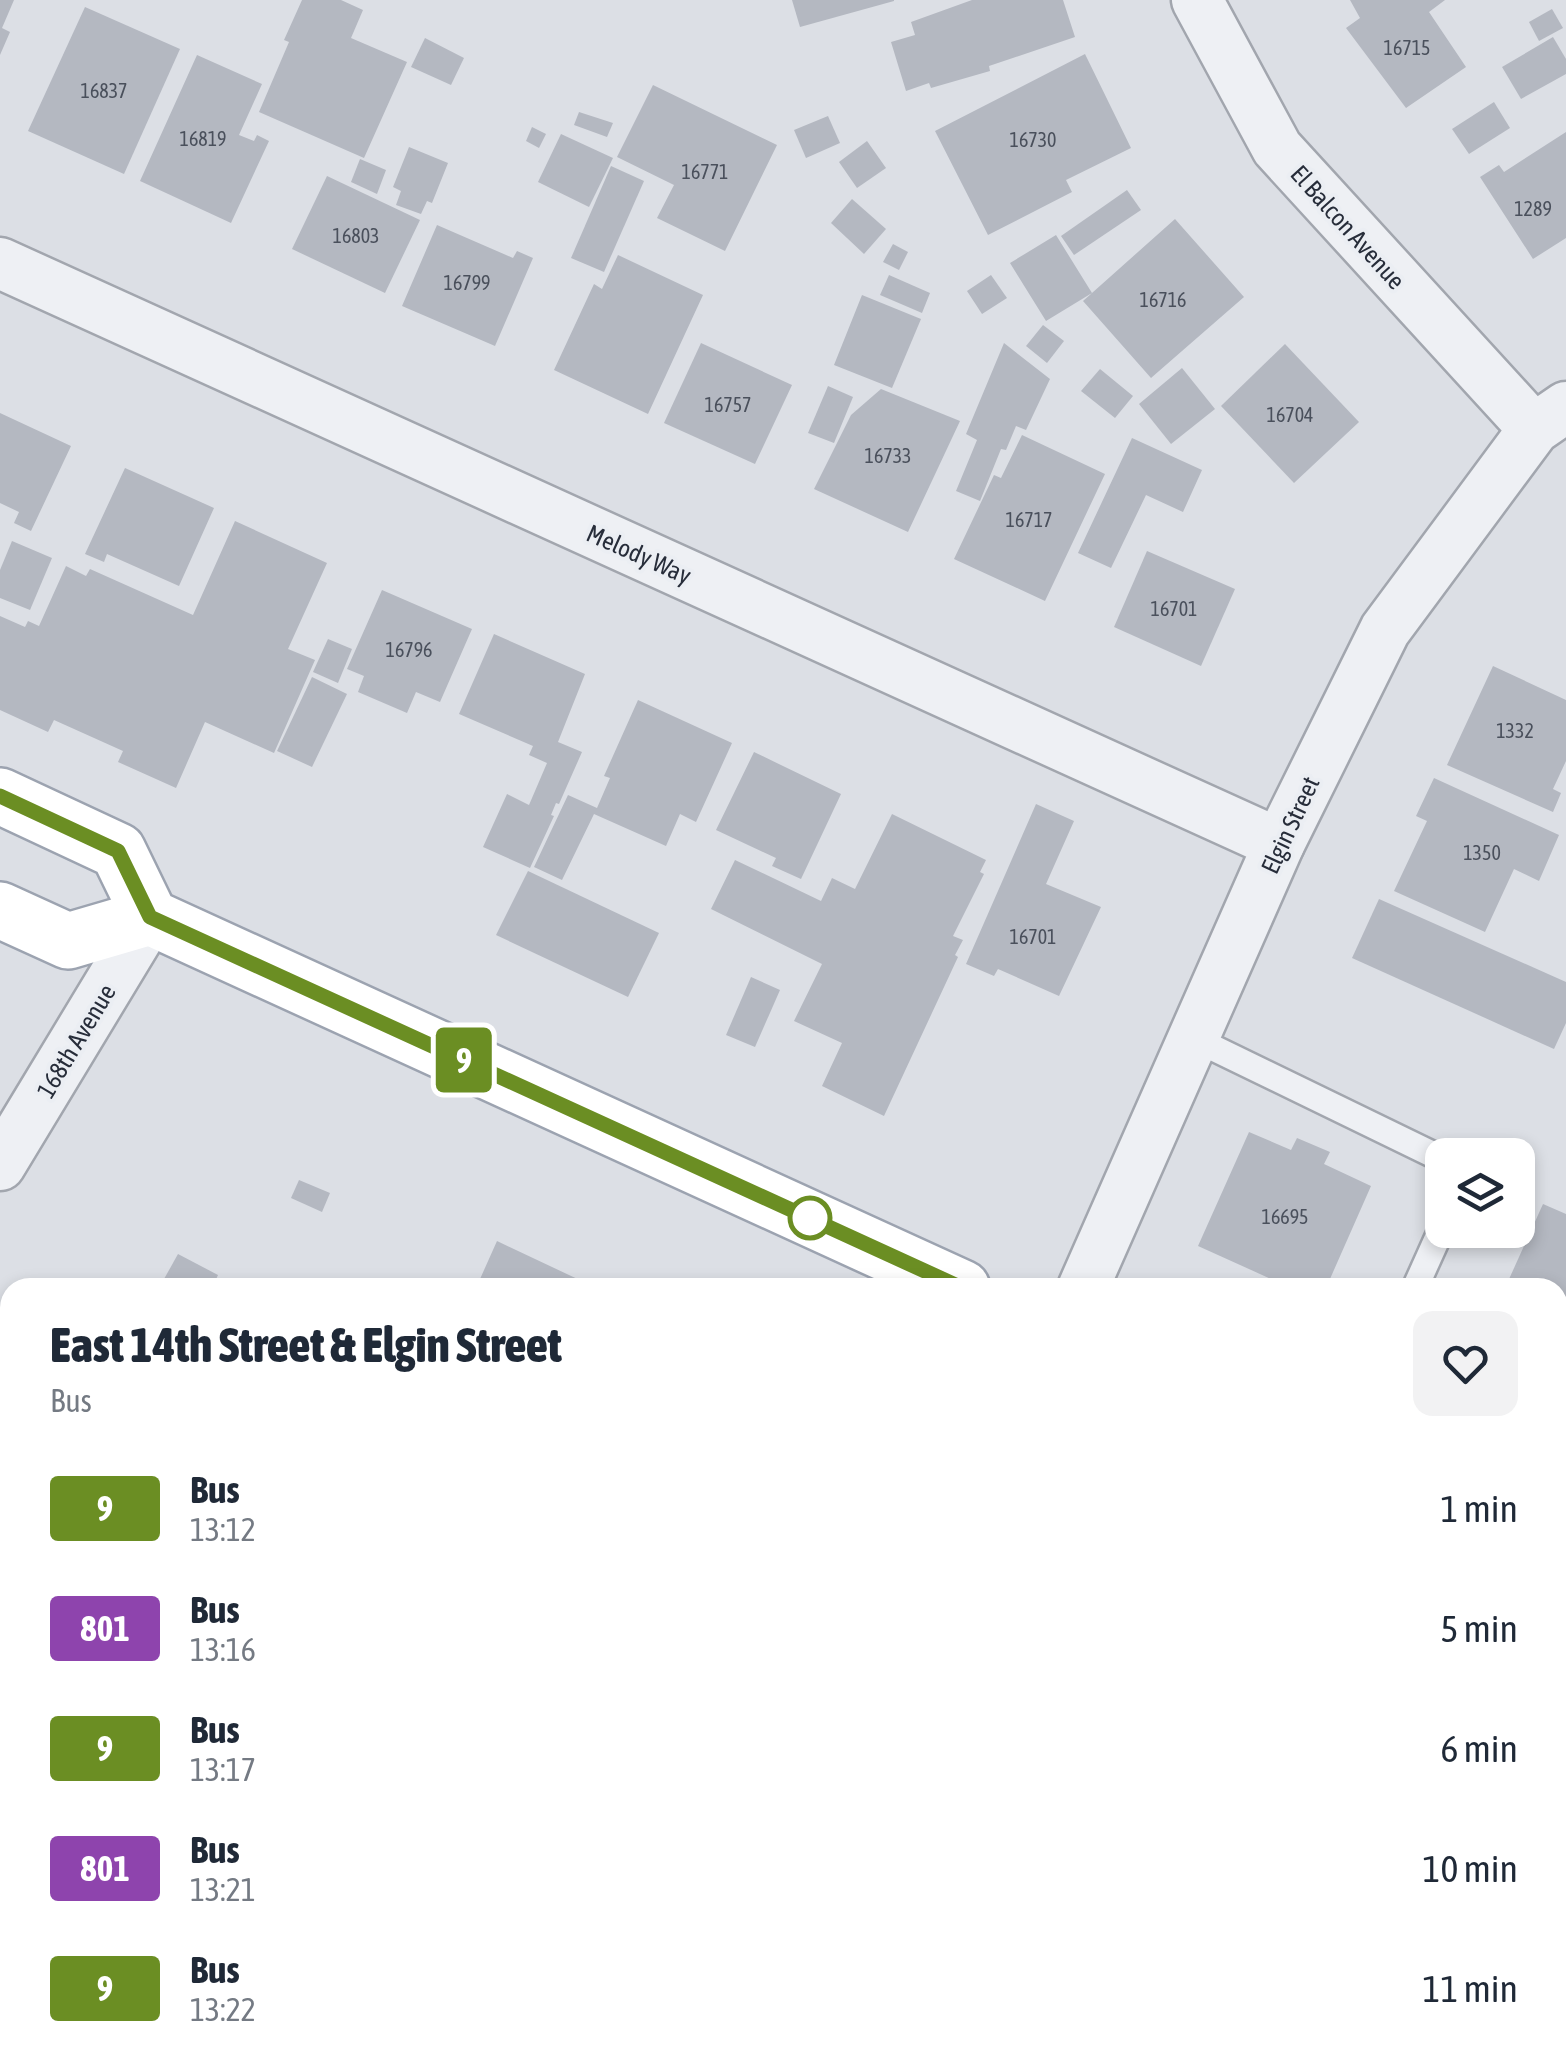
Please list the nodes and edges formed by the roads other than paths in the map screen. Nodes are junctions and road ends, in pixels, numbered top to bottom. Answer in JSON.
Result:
{"nodes":[{"id":1,"x":1197,"y":0,"type":"edge"},
{"id":2,"x":0,"y":263,"type":"edge"},
{"id":3,"x":1550,"y":418,"type":"edge"},
{"id":4,"x":0,"y":796,"type":"edge"},
{"id":5,"x":1279,"y":844,"type":"junction"},
{"id":6,"x":0,"y":910,"type":"edge"},
{"id":7,"x":150,"y":917,"type":"junction"},
{"id":8,"x":1195,"y":1039,"type":"junction"},
{"id":9,"x":1425,"y":1150,"type":"edge"},
{"id":10,"x":0,"y":1165,"type":"edge"},
{"id":11,"x":1433,"y":1248,"type":"edge"},
{"id":12,"x":940,"y":1278,"type":"edge"},
{"id":13,"x":1087,"y":1278,"type":"edge"},
{"id":14,"x":1420,"y":1278,"type":"edge"}],
"edges":[{"from":1,"to":3,"type":"street","name":"El Balcon Avenue"},
{"from":2,"to":5,"type":"street","name":"Melody Way"},
{"from":3,"to":5,"type":"street","name":"Elgin Street"},
{"from":4,"to":7,"type":"main road"},
{"from":5,"to":8,"type":"street","name":"Elgin Street"},
{"from":6,"to":7,"type":"main road"},
{"from":7,"to":10,"type":"street","name":"168th Avenue"},
{"from":7,"to":12,"type":"main road"},
{"from":8,"to":9,"type":"lane"},
{"from":8,"to":13,"type":"street","name":"Elgin Street"},
{"from":11,"to":14,"type":"lane"}]}
